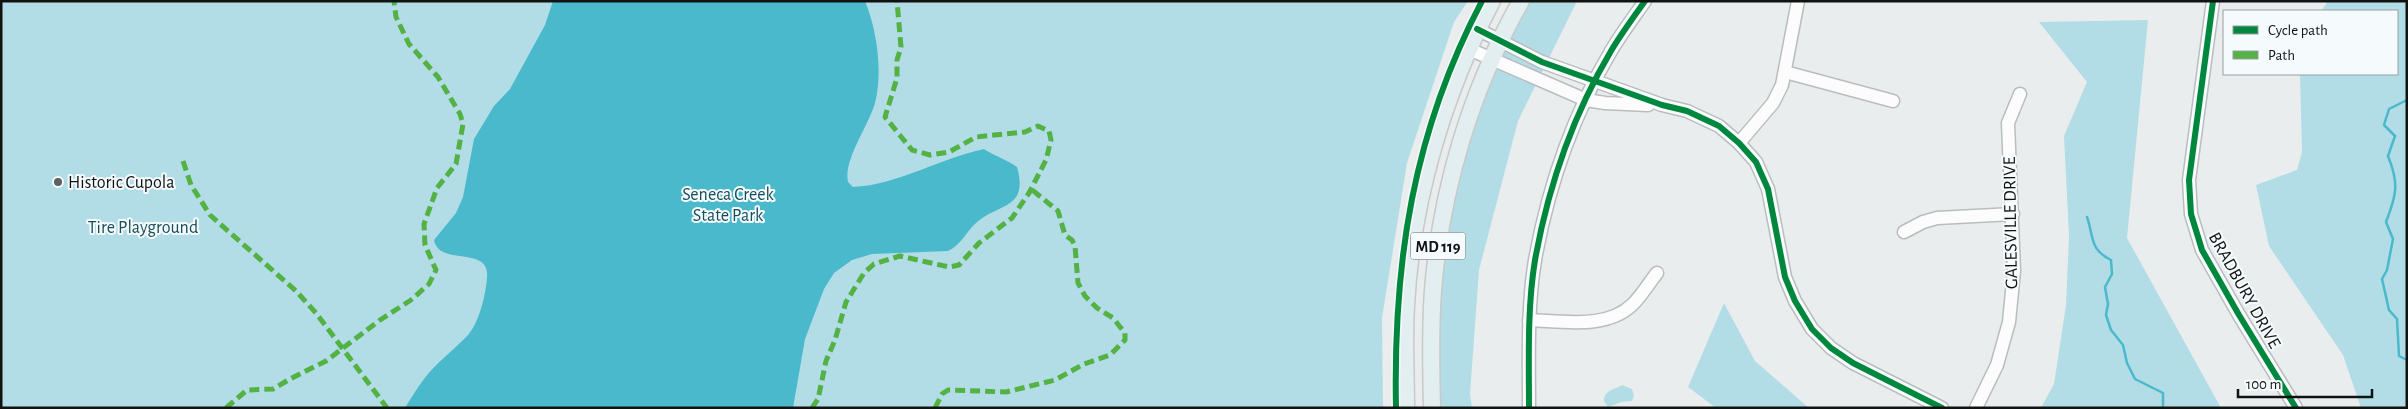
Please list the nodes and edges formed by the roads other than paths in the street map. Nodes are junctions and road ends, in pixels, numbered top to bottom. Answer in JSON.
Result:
{"nodes":[{"id":1,"x":1492,"y":1,"type":"edge"},
{"id":2,"x":1521,"y":1,"type":"edge"},
{"id":3,"x":1645,"y":1,"type":"edge"},
{"id":4,"x":1798,"y":1,"type":"edge"},
{"id":5,"x":2213,"y":1,"type":"edge"},
{"id":6,"x":1477,"y":29,"type":"junction"},
{"id":7,"x":1500,"y":40,"type":"junction"},
{"id":8,"x":1469,"y":49,"type":"junction"},
{"id":9,"x":1492,"y":60,"type":"junction"},
{"id":10,"x":1785,"y":72,"type":"junction"},
{"id":11,"x":1595,"y":82,"type":"junction"},
{"id":12,"x":2020,"y":94,"type":"dead end"},
{"id":13,"x":1586,"y":100,"type":"junction"},
{"id":14,"x":1893,"y":101,"type":"dead end"},
{"id":15,"x":1662,"y":105,"type":"junction"},
{"id":16,"x":1739,"y":143,"type":"junction"},
{"id":17,"x":2013,"y":214,"type":"junction"},
{"id":18,"x":1904,"y":232,"type":"dead end"},
{"id":19,"x":1657,"y":273,"type":"dead end"},
{"id":20,"x":1529,"y":320,"type":"junction"},
{"id":21,"x":1406,"y":408,"type":"edge"},
{"id":22,"x":1432,"y":408,"type":"edge"},
{"id":23,"x":1529,"y":408,"type":"edge"},
{"id":24,"x":1942,"y":408,"type":"edge"},
{"id":25,"x":1976,"y":408,"type":"edge"},
{"id":26,"x":2296,"y":408,"type":"edge"}],
"edges":[{"from":1,"to":6,"type":"main road","number":"MD 119"},
{"from":2,"to":7,"type":"main road","number":"MD 119"},
{"from":3,"to":11,"type":"street"},
{"from":4,"to":10,"type":"street"},
{"from":5,"to":26,"type":"street","name":"BRADBURY DRIVE"},
{"from":6,"to":7,"type":"street"},
{"from":6,"to":8,"type":"main road","number":"MD 119"},
{"from":7,"to":9,"type":"main road","number":"MD 119"},
{"from":7,"to":11,"type":"street"},
{"from":8,"to":9,"type":"street"},
{"from":8,"to":21,"type":"main road","number":"MD 119"},
{"from":9,"to":13,"type":"street"},
{"from":9,"to":22,"type":"main road","number":"MD 119"},
{"from":10,"to":14,"type":"street"},
{"from":10,"to":16,"type":"street"},
{"from":11,"to":13,"type":"street"},
{"from":11,"to":15,"type":"street"},
{"from":12,"to":17,"type":"street","name":"GALESVILLE DRIVE"},
{"from":13,"to":15,"type":"street"},
{"from":13,"to":20,"type":"street"},
{"from":15,"to":16,"type":"street"},
{"from":16,"to":24,"type":"street"},
{"from":17,"to":18,"type":"street"},
{"from":17,"to":25,"type":"street","name":"GALESVILLE DRIVE"},
{"from":19,"to":20,"type":"street"},
{"from":20,"to":23,"type":"street"}]}
